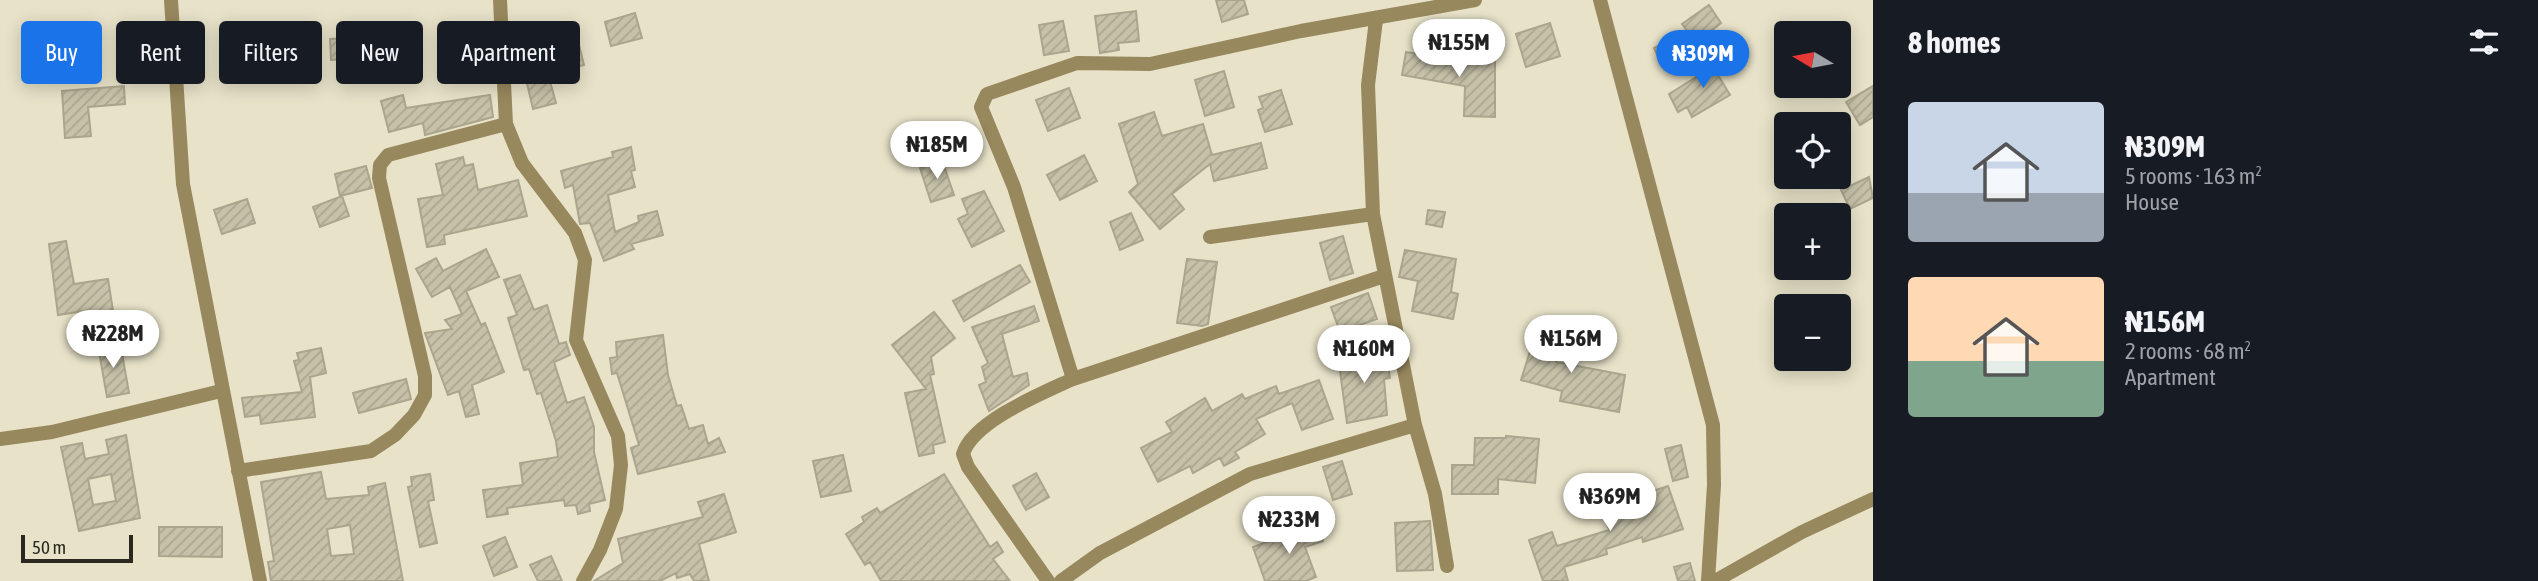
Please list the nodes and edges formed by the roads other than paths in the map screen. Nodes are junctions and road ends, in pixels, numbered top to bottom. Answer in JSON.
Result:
{"nodes":[{"id":1,"x":171,"y":0,"type":"edge"},
{"id":2,"x":500,"y":0,"type":"edge"},
{"id":3,"x":1475,"y":0,"type":"edge"},
{"id":4,"x":1600,"y":0,"type":"edge"},
{"id":5,"x":1376,"y":20,"type":"junction"},
{"id":6,"x":506,"y":124,"type":"junction"},
{"id":7,"x":1373,"y":215,"type":"junction"},
{"id":8,"x":1210,"y":237,"type":"dead end"},
{"id":9,"x":1384,"y":276,"type":"junction"},
{"id":10,"x":1073,"y":379,"type":"junction"},
{"id":11,"x":221,"y":391,"type":"junction"},
{"id":12,"x":1415,"y":425,"type":"junction"},
{"id":13,"x":0,"y":439,"type":"edge"},
{"id":14,"x":238,"y":471,"type":"junction"},
{"id":15,"x":1871,"y":505,"type":"edge"},
{"id":16,"x":1447,"y":566,"type":"dead end"},
{"id":17,"x":260,"y":581,"type":"edge"},
{"id":18,"x":583,"y":581,"type":"edge"},
{"id":19,"x":1048,"y":581,"type":"edge"},
{"id":20,"x":1061,"y":581,"type":"edge"},
{"id":21,"x":1708,"y":581,"type":"edge"},
{"id":22,"x":1715,"y":581,"type":"edge"}],
"edges":[{"from":1,"to":11,"type":"street"},
{"from":2,"to":6,"type":"street"},
{"from":3,"to":5,"type":"street"},
{"from":4,"to":21,"type":"street"},
{"from":5,"to":7,"type":"street"},
{"from":5,"to":10,"type":"street"},
{"from":6,"to":14,"type":"street"},
{"from":6,"to":18,"type":"street"},
{"from":7,"to":8,"type":"street"},
{"from":7,"to":9,"type":"street"},
{"from":9,"to":10,"type":"street"},
{"from":9,"to":12,"type":"street"},
{"from":10,"to":19,"type":"street"},
{"from":11,"to":13,"type":"street"},
{"from":11,"to":14,"type":"street"},
{"from":12,"to":16,"type":"street"},
{"from":12,"to":20,"type":"street"},
{"from":14,"to":17,"type":"street"},
{"from":15,"to":22,"type":"street"}]}
